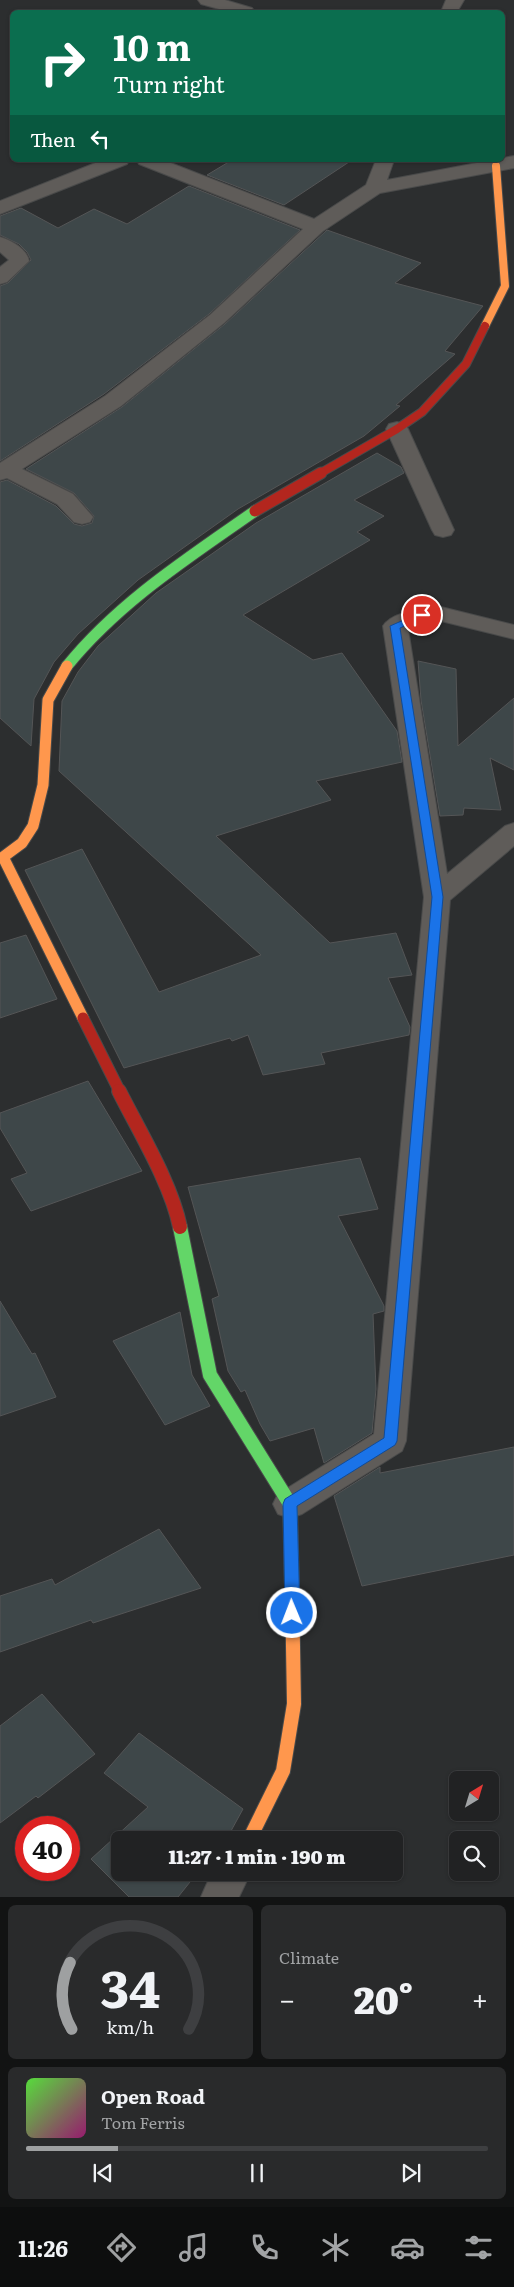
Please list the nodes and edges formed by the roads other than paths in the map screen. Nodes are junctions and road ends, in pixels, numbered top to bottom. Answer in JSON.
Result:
{"nodes":[{"id":1,"x":207,"y":0,"type":"edge"},
{"id":2,"x":240,"y":10,"type":"edge"},
{"id":3,"x":115,"y":162,"type":"edge"},
{"id":4,"x":151,"y":162,"type":"edge"},
{"id":5,"x":384,"y":162,"type":"edge"},
{"id":6,"x":505,"y":164,"type":"edge"},
{"id":7,"x":374,"y":188,"type":"junction"},
{"id":8,"x":0,"y":208,"type":"edge"},
{"id":9,"x":316,"y":227,"type":"junction"},
{"id":10,"x":0,"y":243,"type":"edge"},
{"id":11,"x":0,"y":278,"type":"edge"},
{"id":12,"x":397,"y":429,"type":"junction"},
{"id":13,"x":3,"y":471,"type":"edge"},
{"id":14,"x":82,"y":517,"type":"dead end"},
{"id":15,"x":443,"y":530,"type":"dead end"},
{"id":16,"x":514,"y":632,"type":"edge"},
{"id":17,"x":514,"y":832,"type":"edge"},
{"id":18,"x":2,"y":858,"type":"edge"},
{"id":19,"x":437,"y":897,"type":"junction"},
{"id":20,"x":290,"y":1504,"type":"junction"},
{"id":21,"x":253,"y":1831,"type":"edge"},
{"id":22,"x":228,"y":1881,"type":"edge"},
{"id":23,"x":220,"y":1897,"type":"edge"}],
"edges":[{"from":1,"to":2,"type":"street"},
{"from":3,"to":8,"type":"street"},
{"from":4,"to":9,"type":"street"},
{"from":5,"to":7,"type":"street"},
{"from":6,"to":7,"type":"street"},
{"from":6,"to":12,"type":"street"},
{"from":7,"to":9,"type":"street"},
{"from":9,"to":13,"type":"street"},
{"from":10,"to":11,"type":"street"},
{"from":12,"to":15,"type":"street"},
{"from":12,"to":18,"type":"street"},
{"from":13,"to":14,"type":"street"},
{"from":16,"to":19,"type":"street"},
{"from":17,"to":19,"type":"street"},
{"from":18,"to":20,"type":"street"},
{"from":19,"to":20,"type":"street"},
{"from":20,"to":21,"type":"street"},
{"from":22,"to":23,"type":"street"}]}
